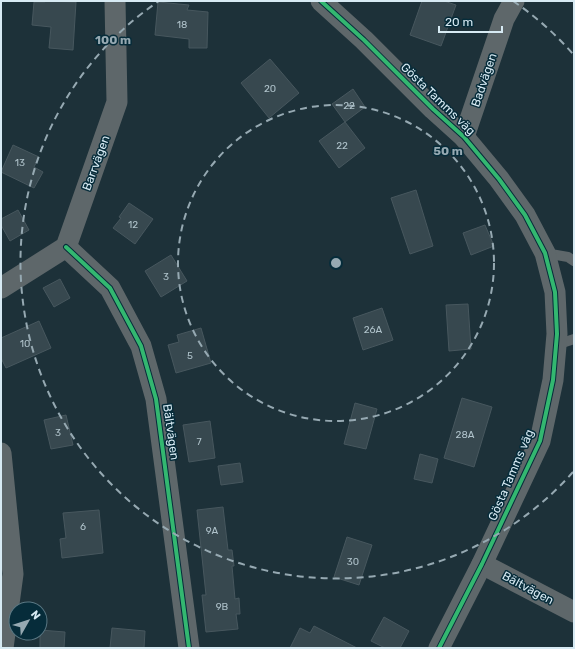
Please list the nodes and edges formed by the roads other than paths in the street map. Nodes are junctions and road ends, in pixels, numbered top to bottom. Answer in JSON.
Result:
{"nodes":[{"id":1,"x":115,"y":1,"type":"edge"},
{"id":2,"x":321,"y":1,"type":"edge"},
{"id":3,"x":514,"y":1,"type":"edge"},
{"id":4,"x":464,"y":137,"type":"junction"},
{"id":5,"x":66,"y":247,"type":"junction"},
{"id":6,"x":545,"y":253,"type":"junction"},
{"id":7,"x":574,"y":260,"type":"edge"},
{"id":8,"x":1,"y":288,"type":"edge"},
{"id":9,"x":565,"y":342,"type":"edge"},
{"id":10,"x":1,"y":453,"type":"edge"},
{"id":11,"x":482,"y":564,"type":"junction"},
{"id":12,"x":574,"y":612,"type":"edge"},
{"id":13,"x":3,"y":648,"type":"edge"},
{"id":14,"x":189,"y":648,"type":"edge"},
{"id":15,"x":439,"y":648,"type":"edge"}],
"edges":[{"from":1,"to":5,"type":"street","name":"Barrvägen"},
{"from":2,"to":4,"type":"street","name":"Gösta Tamms väg"},
{"from":3,"to":4,"type":"street","name":"Badvägen"},
{"from":4,"to":6,"type":"street","name":"Gösta Tamms väg"},
{"from":5,"to":8,"type":"street"},
{"from":5,"to":14,"type":"street","name":"Bältvägen"},
{"from":6,"to":7,"type":"lane"},
{"from":6,"to":9,"type":"street","name":"Gösta Tamms väg"},
{"from":9,"to":11,"type":"street","name":"Gösta Tamms väg"},
{"from":10,"to":13,"type":"street"},
{"from":11,"to":12,"type":"street","name":"Bältvägen"},
{"from":11,"to":15,"type":"street","name":"Gösta Tamms väg"}]}
